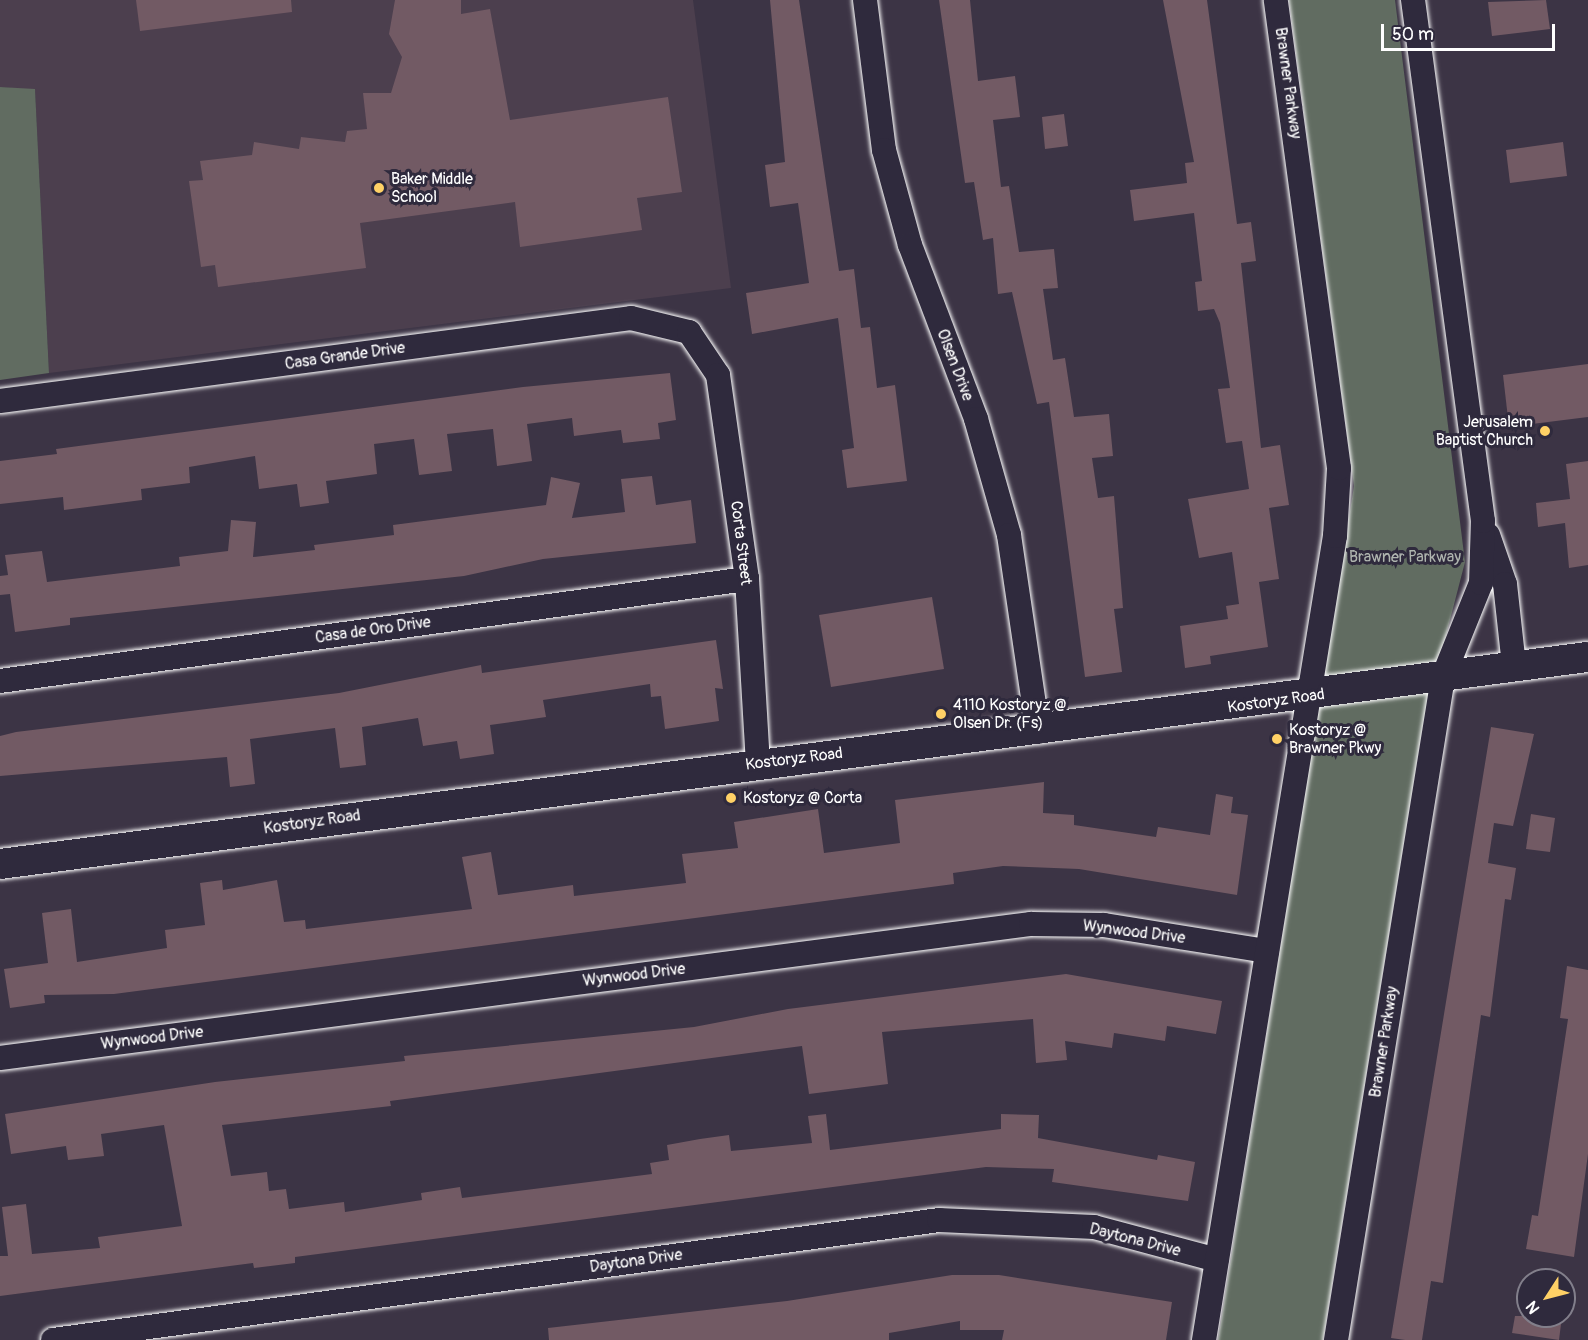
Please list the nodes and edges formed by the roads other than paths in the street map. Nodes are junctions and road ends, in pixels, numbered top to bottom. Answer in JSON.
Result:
{"nodes":[{"id":1,"x":865,"y":0,"type":"edge"},
{"id":2,"x":1276,"y":0,"type":"edge"},
{"id":3,"x":1413,"y":0,"type":"edge"},
{"id":4,"x":689,"y":332,"type":"joint"},
{"id":5,"x":0,"y":401,"type":"edge"},
{"id":6,"x":1483,"y":521,"type":"junction"},
{"id":7,"x":747,"y":579,"type":"junction"},
{"id":8,"x":1588,"y":657,"type":"edge"},
{"id":9,"x":1514,"y":666,"type":"junction"},
{"id":10,"x":1443,"y":677,"type":"junction"},
{"id":11,"x":0,"y":681,"type":"edge"},
{"id":12,"x":1308,"y":697,"type":"junction"},
{"id":13,"x":1038,"y":732,"type":"junction"},
{"id":14,"x":758,"y":763,"type":"junction"},
{"id":15,"x":0,"y":864,"type":"edge"},
{"id":16,"x":1267,"y":951,"type":"junction"},
{"id":17,"x":0,"y":1058,"type":"edge"},
{"id":18,"x":1217,"y":1260,"type":"junction"},
{"id":19,"x":53,"y":1340,"type":"edge"},
{"id":20,"x":1204,"y":1340,"type":"edge"},
{"id":21,"x":1336,"y":1340,"type":"edge"}],
"edges":[{"from":1,"to":13,"type":"street","name":"Olsen Drive"},
{"from":2,"to":12,"type":"street","name":"Brawner Parkway"},
{"from":3,"to":6,"type":"street","name":"Brawner Parkway"},
{"from":4,"to":5,"type":"street","name":"Casa Grande Drive"},
{"from":4,"to":7,"type":"street","name":"Corta Street"},
{"from":6,"to":9,"type":"street"},
{"from":6,"to":10,"type":"street","name":"Brawner Parkway"},
{"from":7,"to":11,"type":"street","name":"Casa de Oro Drive"},
{"from":7,"to":14,"type":"street","name":"Corta Street"},
{"from":8,"to":9,"type":"main road","name":"Kostoryz Road"},
{"from":9,"to":10,"type":"main road","name":"Kostoryz Road"},
{"from":10,"to":12,"type":"main road","name":"Kostoryz Road"},
{"from":10,"to":21,"type":"street","name":"Brawner Parkway"},
{"from":12,"to":13,"type":"main road","name":"Kostoryz Road"},
{"from":12,"to":16,"type":"street","name":"Brawner Parkway"},
{"from":13,"to":14,"type":"main road","name":"Kostoryz Road"},
{"from":14,"to":15,"type":"main road","name":"Kostoryz Road"},
{"from":16,"to":17,"type":"street","name":"Wynwood Drive"},
{"from":16,"to":18,"type":"street","name":"Brawner Parkway"},
{"from":18,"to":19,"type":"street","name":"Daytona Drive"},
{"from":18,"to":20,"type":"street","name":"Brawner Parkway"}]}
